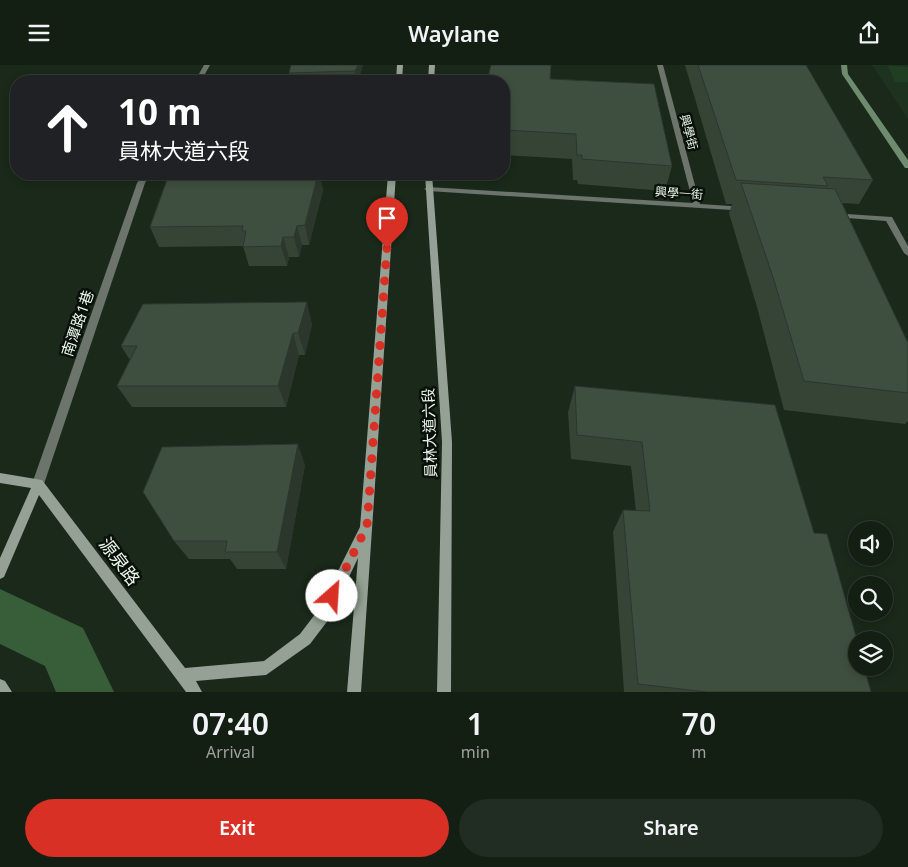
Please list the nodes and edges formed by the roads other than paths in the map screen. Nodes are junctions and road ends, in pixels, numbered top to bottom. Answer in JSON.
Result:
{"nodes":[{"id":1,"x":660,"y":65,"type":"edge"},
{"id":2,"x":143,"y":180,"type":"edge"},
{"id":3,"x":392,"y":180,"type":"edge"},
{"id":4,"x":428,"y":180,"type":"edge"},
{"id":5,"x":428,"y":189,"type":"junction"},
{"id":6,"x":697,"y":205,"type":"junction"},
{"id":7,"x":755,"y":209,"type":"edge"},
{"id":8,"x":822,"y":215,"type":"edge"},
{"id":9,"x":908,"y":253,"type":"edge"},
{"id":10,"x":0,"y":478,"type":"edge"},
{"id":11,"x":38,"y":484,"type":"junction"},
{"id":12,"x":367,"y":526,"type":"junction"},
{"id":13,"x":0,"y":573,"type":"edge"},
{"id":14,"x":184,"y":675,"type":"junction"},
{"id":15,"x":0,"y":686,"type":"edge"},
{"id":16,"x":5,"y":692,"type":"edge"},
{"id":17,"x":195,"y":692,"type":"edge"},
{"id":18,"x":354,"y":692,"type":"edge"},
{"id":19,"x":444,"y":692,"type":"edge"}],
"edges":[{"from":1,"to":6,"type":"street","name":"興學街"},
{"from":2,"to":11,"type":"street","name":"南潭路1巷"},
{"from":3,"to":12,"type":"main road"},
{"from":4,"to":5,"type":"main road","name":"員林大道六段"},
{"from":5,"to":6,"type":"street","name":"興學一街"},
{"from":5,"to":19,"type":"main road","name":"員林大道六段"},
{"from":6,"to":7,"type":"street","name":"興學一街"},
{"from":8,"to":9,"type":"street"},
{"from":10,"to":11,"type":"main road"},
{"from":11,"to":13,"type":"main road"},
{"from":11,"to":14,"type":"main road","name":"源泉路"},
{"from":12,"to":14,"type":"main road"},
{"from":12,"to":18,"type":"main road"},
{"from":14,"to":17,"type":"main road","name":"源泉路"},
{"from":15,"to":16,"type":"main road"}]}
